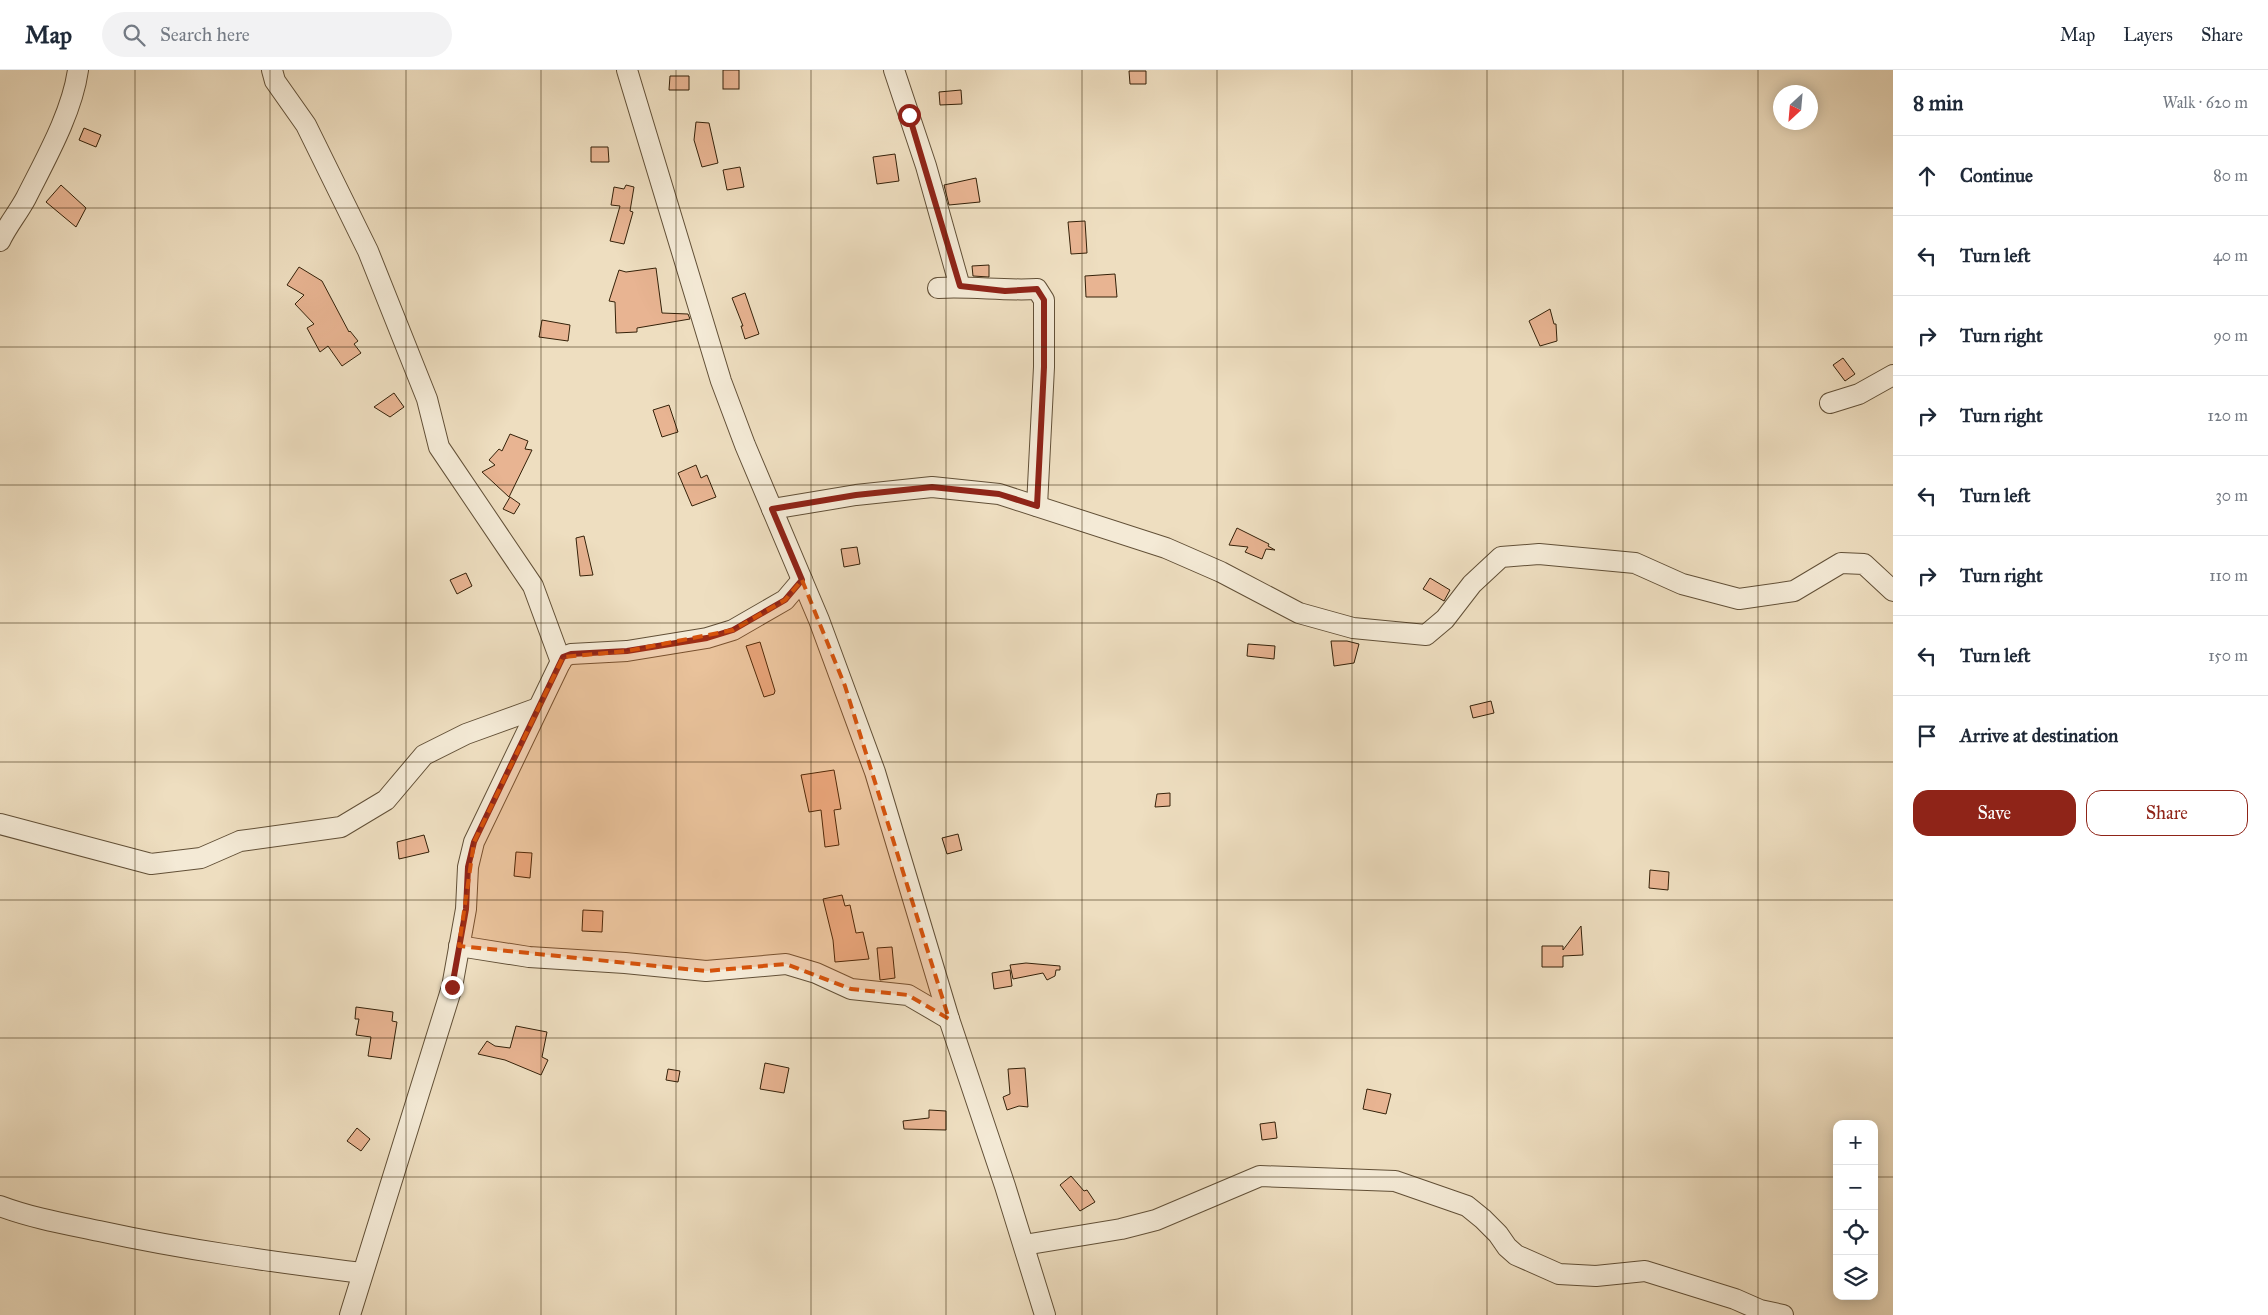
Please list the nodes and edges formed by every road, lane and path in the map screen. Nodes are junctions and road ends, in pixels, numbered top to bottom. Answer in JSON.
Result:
{"nodes":[{"id":1,"x":78,"y":70,"type":"edge"},
{"id":2,"x":272,"y":70,"type":"edge"},
{"id":3,"x":627,"y":70,"type":"edge"},
{"id":4,"x":894,"y":70,"type":"edge"},
{"id":5,"x":0,"y":241,"type":"edge"},
{"id":6,"x":960,"y":286,"type":"junction"},
{"id":7,"x":938,"y":288,"type":"dead end"},
{"id":8,"x":1893,"y":375,"type":"edge"},
{"id":9,"x":1830,"y":403,"type":"dead end"},
{"id":10,"x":1037,"y":506,"type":"junction"},
{"id":11,"x":772,"y":509,"type":"junction"},
{"id":12,"x":802,"y":580,"type":"junction"},
{"id":13,"x":1893,"y":591,"type":"edge"},
{"id":14,"x":561,"y":662,"type":"junction"},
{"id":15,"x":538,"y":708,"type":"junction"},
{"id":16,"x":0,"y":824,"type":"edge"},
{"id":17,"x":459,"y":946,"type":"junction"},
{"id":18,"x":949,"y":1019,"type":"junction"},
{"id":19,"x":0,"y":1206,"type":"edge"},
{"id":20,"x":1024,"y":1245,"type":"junction"},
{"id":21,"x":362,"y":1273,"type":"junction"},
{"id":22,"x":350,"y":1315,"type":"edge"},
{"id":23,"x":1045,"y":1315,"type":"edge"},
{"id":24,"x":1783,"y":1315,"type":"edge"}],
"edges":[{"from":1,"to":5,"type":"street"},
{"from":2,"to":14,"type":"street"},
{"from":3,"to":11,"type":"street"},
{"from":4,"to":6,"type":"street"},
{"from":6,"to":7,"type":"street"},
{"from":6,"to":10,"type":"street"},
{"from":8,"to":9,"type":"street"},
{"from":10,"to":11,"type":"street"},
{"from":10,"to":13,"type":"street"},
{"from":11,"to":12,"type":"street"},
{"from":12,"to":14,"type":"street"},
{"from":12,"to":18,"type":"street"},
{"from":14,"to":15,"type":"street"},
{"from":15,"to":16,"type":"street"},
{"from":15,"to":17,"type":"street"},
{"from":17,"to":18,"type":"street"},
{"from":17,"to":21,"type":"street"},
{"from":18,"to":20,"type":"street"},
{"from":19,"to":21,"type":"street"},
{"from":20,"to":23,"type":"street"},
{"from":20,"to":24,"type":"street"},
{"from":21,"to":22,"type":"street"}]}
